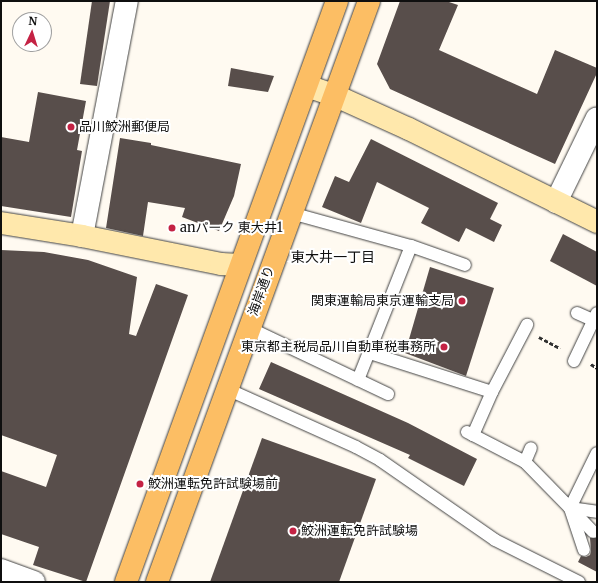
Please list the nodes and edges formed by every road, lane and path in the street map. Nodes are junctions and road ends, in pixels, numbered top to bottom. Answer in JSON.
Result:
{"nodes":[{"id":1,"x":127,"y":1,"type":"edge"},
{"id":2,"x":337,"y":1,"type":"edge"},
{"id":3,"x":369,"y":1,"type":"edge"},
{"id":4,"x":307,"y":86,"type":"junction"},
{"id":5,"x":336,"y":96,"type":"junction"},
{"id":6,"x":597,"y":118,"type":"edge"},
{"id":7,"x":556,"y":202,"type":"junction"},
{"id":8,"x":291,"y":213,"type":"junction"},
{"id":9,"x":597,"y":222,"type":"edge"},
{"id":10,"x":1,"y":223,"type":"edge"},
{"id":11,"x":82,"y":236,"type":"junction"},
{"id":12,"x":411,"y":246,"type":"junction"},
{"id":13,"x":465,"y":265,"type":"dead end"},
{"id":14,"x":240,"y":266,"type":"junction"},
{"id":15,"x":577,"y":313,"type":"dead end"},
{"id":16,"x":596,"y":319,"type":"edge"},
{"id":17,"x":527,"y":325,"type":"dead end"},
{"id":18,"x":249,"y":328,"type":"junction"},
{"id":19,"x":537,"y":337,"type":"dead end"},
{"id":20,"x":560,"y":348,"type":"dead end"},
{"id":21,"x":370,"y":353,"type":"junction"},
{"id":22,"x":574,"y":361,"type":"dead end"},
{"id":23,"x":590,"y":364,"type":"dead end"},
{"id":24,"x":597,"y":368,"type":"edge"},
{"id":25,"x":358,"y":380,"type":"junction"},
{"id":26,"x":227,"y":389,"type":"junction"},
{"id":27,"x":492,"y":392,"type":"junction"},
{"id":28,"x":388,"y":394,"type":"dead end"},
{"id":29,"x":531,"y":448,"type":"dead end"},
{"id":30,"x":597,"y":453,"type":"edge"},
{"id":31,"x":525,"y":462,"type":"junction"},
{"id":32,"x":570,"y":508,"type":"junction"},
{"id":33,"x":597,"y":512,"type":"edge"},
{"id":34,"x":593,"y":532,"type":"dead end"},
{"id":35,"x":584,"y":550,"type":"dead end"},
{"id":36,"x":1,"y":570,"type":"edge"},
{"id":37,"x":34,"y":582,"type":"edge"},
{"id":38,"x":126,"y":582,"type":"edge"},
{"id":39,"x":157,"y":582,"type":"edge"},
{"id":40,"x":578,"y":582,"type":"edge"}],
"edges":[{"from":1,"to":11,"type":"street"},
{"from":2,"to":4,"type":"main road"},
{"from":3,"to":5,"type":"main road","name":"海岸通り"},
{"from":4,"to":5,"type":"street"},
{"from":4,"to":14,"type":"main road"},
{"from":5,"to":7,"type":"street"},
{"from":5,"to":8,"type":"main road","name":"海岸通り"},
{"from":6,"to":7,"type":"street"},
{"from":7,"to":9,"type":"street"},
{"from":8,"to":12,"type":"lane"},
{"from":8,"to":18,"type":"main road","name":"海岸通り"},
{"from":10,"to":11,"type":"street"},
{"from":11,"to":14,"type":"street"},
{"from":12,"to":13,"type":"lane"},
{"from":12,"to":21,"type":"lane"},
{"from":14,"to":38,"type":"main road"},
{"from":15,"to":16,"type":"lane"},
{"from":16,"to":22,"type":"lane"},
{"from":17,"to":27,"type":"lane"},
{"from":18,"to":25,"type":"lane"},
{"from":18,"to":26,"type":"main road","name":"海岸通り"},
{"from":19,"to":20,"type":"path"},
{"from":21,"to":25,"type":"lane"},
{"from":21,"to":27,"type":"lane"},
{"from":23,"to":24,"type":"path"},
{"from":25,"to":28,"type":"lane"},
{"from":26,"to":39,"type":"main road","name":"海岸通り"},
{"from":26,"to":40,"type":"lane"},
{"from":27,"to":31,"type":"lane"},
{"from":29,"to":31,"type":"lane"},
{"from":30,"to":32,"type":"lane"},
{"from":31,"to":32,"type":"lane"},
{"from":32,"to":33,"type":"lane"},
{"from":32,"to":34,"type":"lane"},
{"from":32,"to":35,"type":"lane"},
{"from":36,"to":37,"type":"street"}]}
